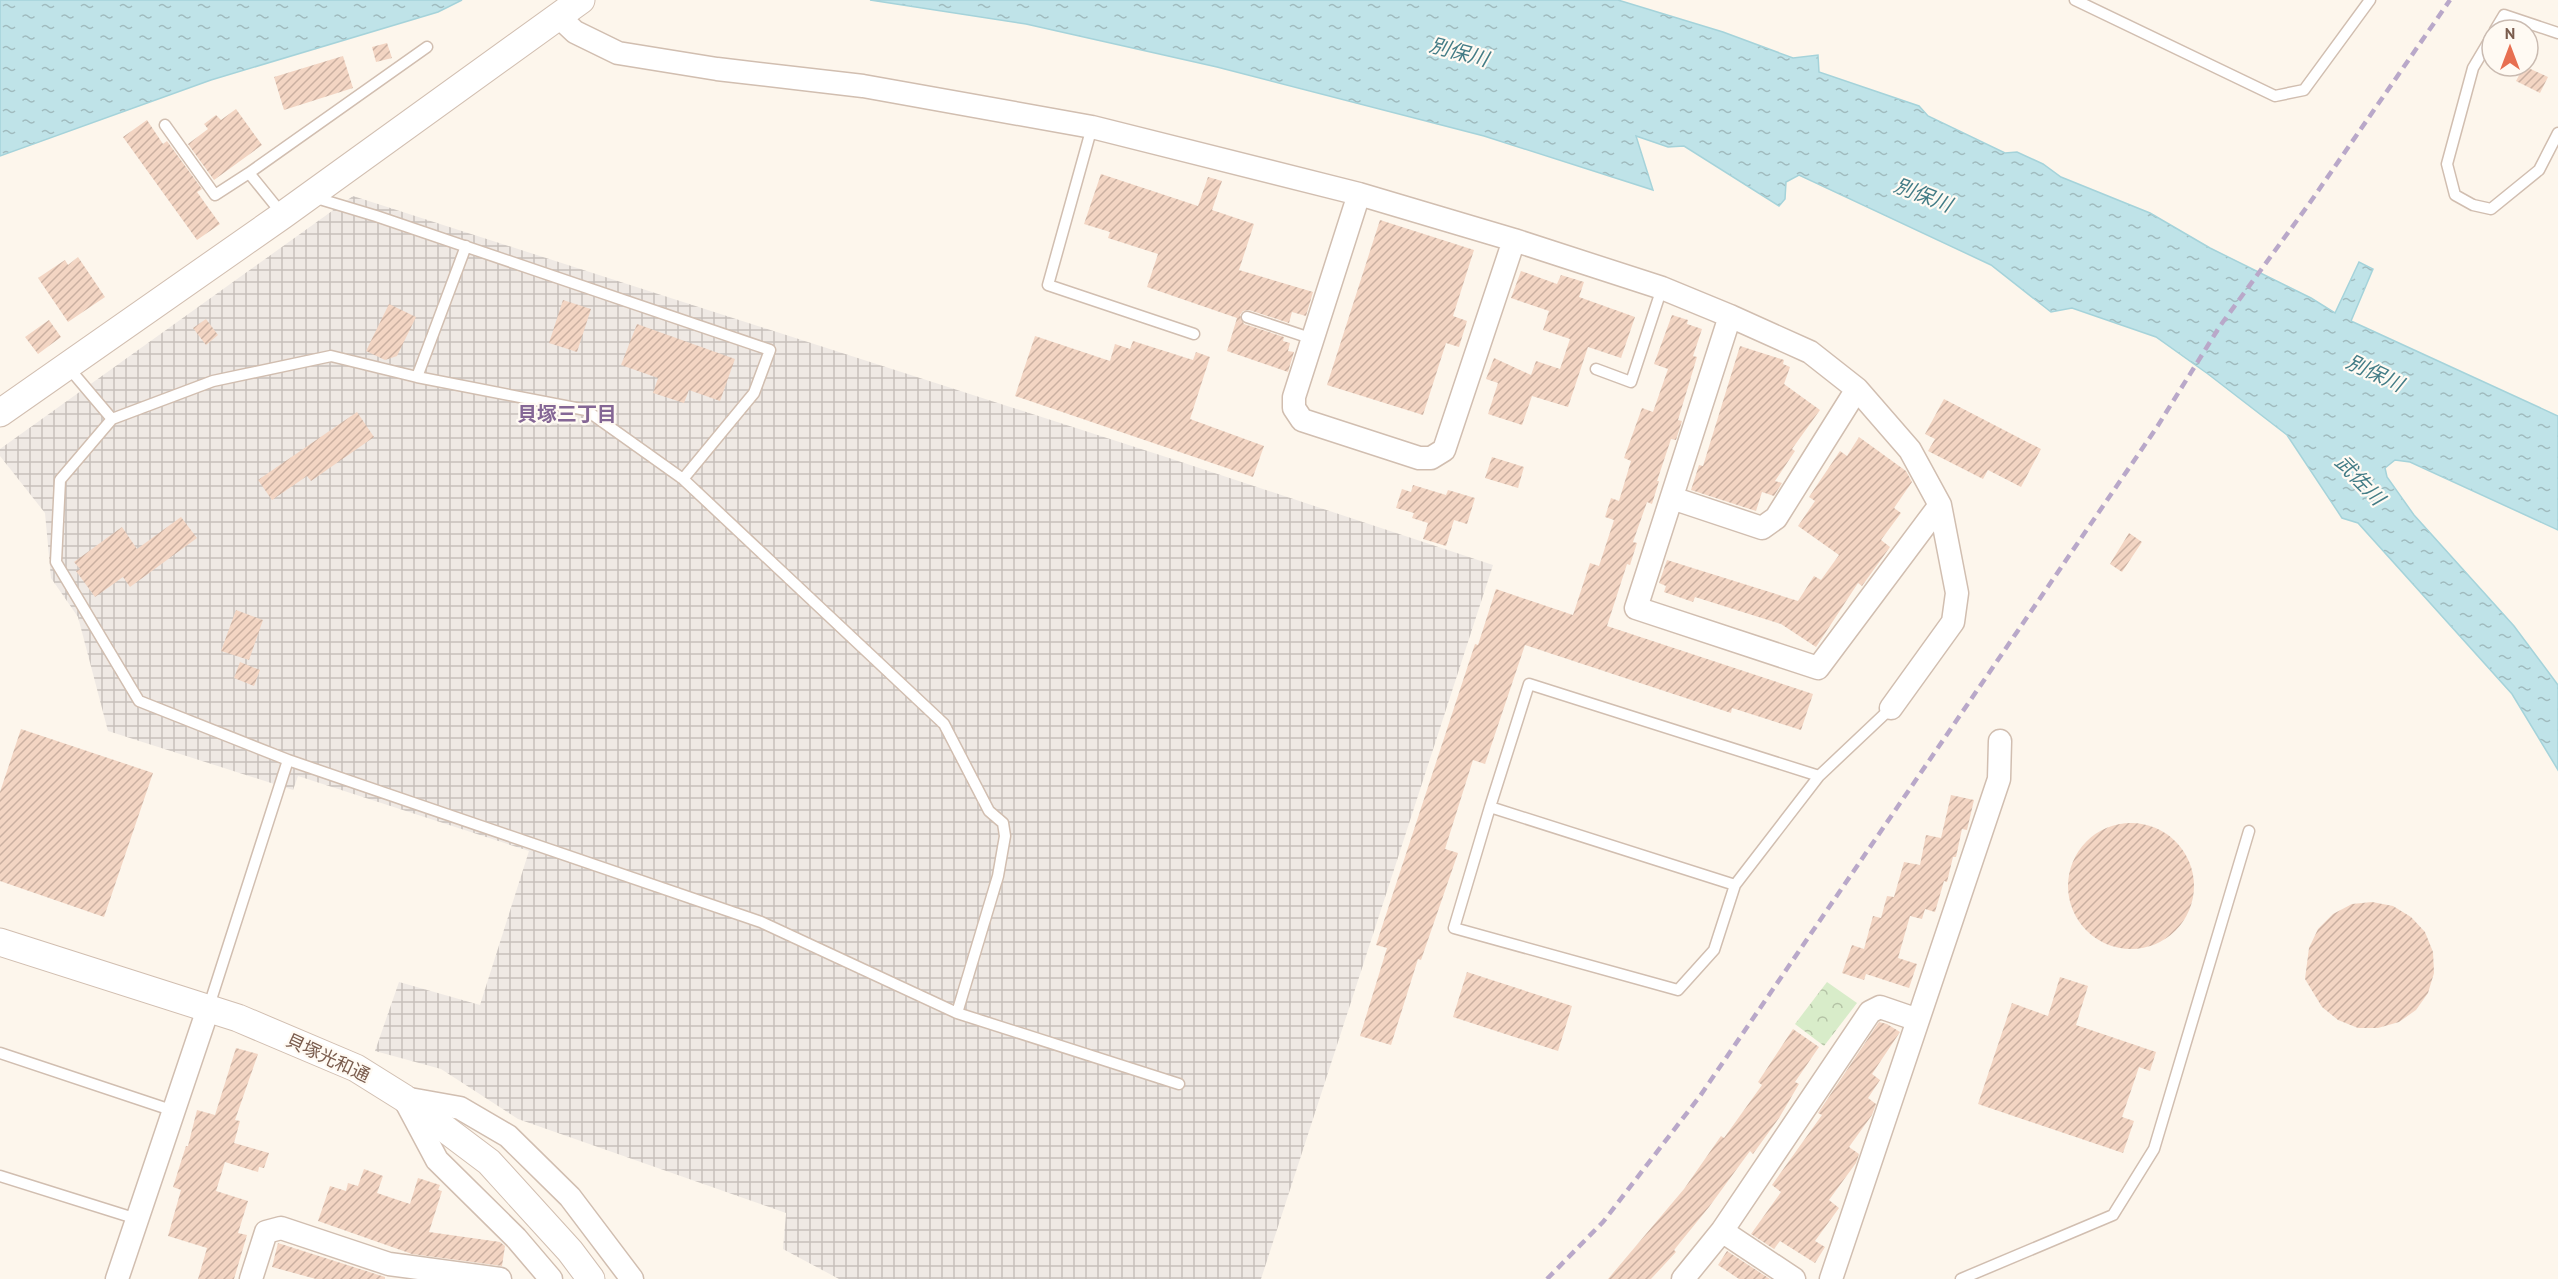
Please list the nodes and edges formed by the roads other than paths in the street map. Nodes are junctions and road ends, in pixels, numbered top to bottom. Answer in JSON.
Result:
{"nodes":[{"id":1,"x":581,"y":0,"type":"edge"},
{"id":2,"x":2075,"y":0,"type":"edge"},
{"id":3,"x":2370,"y":0,"type":"edge"},
{"id":4,"x":2093,"y":3,"type":"edge"},
{"id":5,"x":558,"y":16,"type":"junction"},
{"id":6,"x":2540,"y":27,"type":"edge"},
{"id":7,"x":2558,"y":33,"type":"edge"},
{"id":8,"x":428,"y":47,"type":"dead end"},
{"id":9,"x":2480,"y":56,"type":"edge"},
{"id":10,"x":165,"y":125,"type":"dead end"},
{"id":11,"x":1092,"y":127,"type":"junction"},
{"id":12,"x":2558,"y":133,"type":"edge"},
{"id":13,"x":249,"y":173,"type":"junction"},
{"id":14,"x":1359,"y":194,"type":"junction"},
{"id":15,"x":310,"y":196,"type":"junction"},
{"id":16,"x":283,"y":215,"type":"junction"},
{"id":17,"x":1514,"y":240,"type":"junction"},
{"id":18,"x":466,"y":246,"type":"junction"},
{"id":19,"x":1662,"y":288,"type":"junction"},
{"id":20,"x":1730,"y":316,"type":"junction"},
{"id":21,"x":1247,"y":317,"type":"dead end"},
{"id":22,"x":1194,"y":334,"type":"dead end"},
{"id":23,"x":1313,"y":339,"type":"junction"},
{"id":24,"x":67,"y":365,"type":"junction"},
{"id":25,"x":1596,"y":369,"type":"dead end"},
{"id":26,"x":417,"y":376,"type":"junction"},
{"id":27,"x":1857,"y":389,"type":"junction"},
{"id":28,"x":2,"y":409,"type":"edge"},
{"id":29,"x":112,"y":419,"type":"junction"},
{"id":30,"x":683,"y":479,"type":"junction"},
{"id":31,"x":1672,"y":498,"type":"junction"},
{"id":32,"x":1940,"y":506,"type":"junction"},
{"id":33,"x":1891,"y":708,"type":"joint"},
{"id":34,"x":2000,"y":741,"type":"dead end"},
{"id":35,"x":288,"y":760,"type":"junction"},
{"id":36,"x":1820,"y":776,"type":"junction"},
{"id":37,"x":1490,"y":807,"type":"junction"},
{"id":38,"x":2249,"y":831,"type":"dead end"},
{"id":39,"x":1735,"y":885,"type":"junction"},
{"id":40,"x":0,"y":942,"type":"edge"},
{"id":41,"x":208,"y":1009,"type":"junction"},
{"id":42,"x":957,"y":1012,"type":"junction"},
{"id":43,"x":1918,"y":1020,"type":"junction"},
{"id":44,"x":0,"y":1053,"type":"edge"},
{"id":45,"x":1179,"y":1084,"type":"dead end"},
{"id":46,"x":404,"y":1098,"type":"junction"},
{"id":47,"x":174,"y":1111,"type":"junction"},
{"id":48,"x":0,"y":1176,"type":"edge"},
{"id":49,"x":137,"y":1219,"type":"junction"},
{"id":50,"x":1722,"y":1231,"type":"junction"},
{"id":51,"x":117,"y":1279,"type":"edge"},
{"id":52,"x":251,"y":1279,"type":"edge"},
{"id":53,"x":500,"y":1279,"type":"edge"},
{"id":54,"x":551,"y":1279,"type":"edge"},
{"id":55,"x":591,"y":1279,"type":"edge"},
{"id":56,"x":632,"y":1279,"type":"edge"},
{"id":57,"x":1683,"y":1279,"type":"edge"},
{"id":58,"x":1794,"y":1279,"type":"edge"},
{"id":59,"x":1831,"y":1279,"type":"edge"},
{"id":60,"x":1961,"y":1279,"type":"edge"}],
"edges":[{"from":1,"to":5,"type":"street"},
{"from":2,"to":4,"type":"lane"},
{"from":3,"to":4,"type":"lane"},
{"from":5,"to":11,"type":"street"},
{"from":5,"to":15,"type":"street"},
{"from":6,"to":7,"type":"lane"},
{"from":8,"to":13,"type":"lane"},
{"from":9,"to":12,"type":"lane"},
{"from":10,"to":13,"type":"lane"},
{"from":11,"to":14,"type":"street"},
{"from":11,"to":22,"type":"lane"},
{"from":13,"to":16,"type":"lane"},
{"from":14,"to":17,"type":"street"},
{"from":14,"to":23,"type":"street"},
{"from":15,"to":16,"type":"street"},
{"from":15,"to":18,"type":"lane"},
{"from":16,"to":24,"type":"street"},
{"from":17,"to":19,"type":"street"},
{"from":17,"to":23,"type":"street"},
{"from":18,"to":26,"type":"lane"},
{"from":18,"to":30,"type":"lane"},
{"from":19,"to":20,"type":"street"},
{"from":19,"to":25,"type":"lane"},
{"from":20,"to":27,"type":"street"},
{"from":20,"to":31,"type":"street"},
{"from":21,"to":23,"type":"lane"},
{"from":24,"to":28,"type":"street"},
{"from":24,"to":29,"type":"lane"},
{"from":26,"to":29,"type":"lane"},
{"from":26,"to":30,"type":"lane"},
{"from":27,"to":31,"type":"street"},
{"from":27,"to":32,"type":"street"},
{"from":29,"to":35,"type":"lane"},
{"from":30,"to":42,"type":"lane"},
{"from":31,"to":32,"type":"street"},
{"from":32,"to":33,"type":"street"},
{"from":33,"to":36,"type":"lane"},
{"from":34,"to":43,"type":"street"},
{"from":35,"to":41,"type":"lane"},
{"from":35,"to":42,"type":"lane"},
{"from":36,"to":37,"type":"lane"},
{"from":36,"to":39,"type":"lane"},
{"from":37,"to":39,"type":"lane"},
{"from":37,"to":39,"type":"lane"},
{"from":38,"to":60,"type":"lane"},
{"from":40,"to":41,"type":"street","name":"貝塚光和通"},
{"from":41,"to":46,"type":"street","name":"貝塚光和通"},
{"from":41,"to":47,"type":"street"},
{"from":42,"to":45,"type":"lane"},
{"from":43,"to":50,"type":"street"},
{"from":43,"to":59,"type":"street"},
{"from":44,"to":47,"type":"lane"},
{"from":46,"to":54,"type":"street"},
{"from":46,"to":55,"type":"street","name":"貝塚光和通"},
{"from":46,"to":56,"type":"street"},
{"from":47,"to":49,"type":"street"},
{"from":48,"to":49,"type":"lane"},
{"from":49,"to":51,"type":"street"},
{"from":50,"to":57,"type":"street"},
{"from":50,"to":58,"type":"street"},
{"from":52,"to":53,"type":"street"}]}
